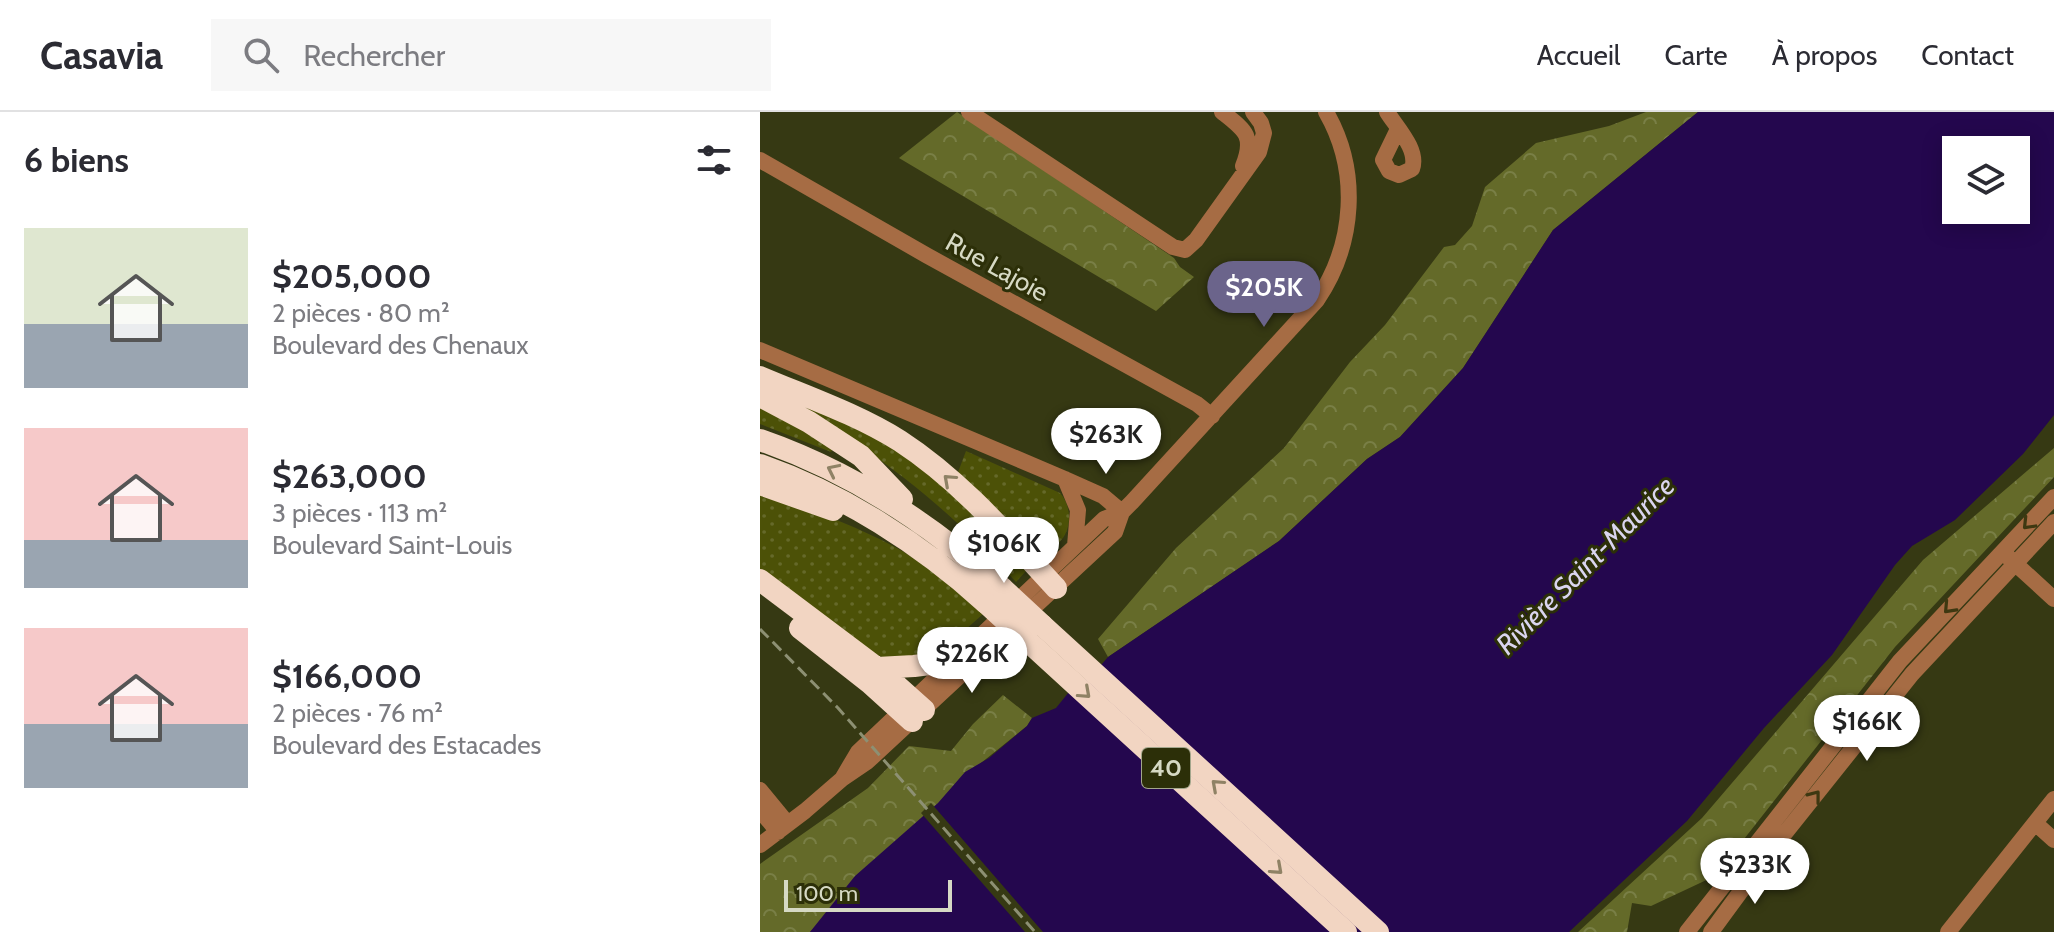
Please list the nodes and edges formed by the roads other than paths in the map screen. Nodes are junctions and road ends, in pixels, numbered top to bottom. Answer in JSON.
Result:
{"nodes":[{"id":1,"x":969,"y":112,"type":"edge"},
{"id":2,"x":1253,"y":112,"type":"edge"},
{"id":3,"x":1326,"y":112,"type":"edge"},
{"id":4,"x":1387,"y":112,"type":"edge"},
{"id":5,"x":1225,"y":113,"type":"edge"},
{"id":6,"x":1398,"y":129,"type":"dead end"},
{"id":7,"x":1256,"y":141,"type":"junction"},
{"id":8,"x":760,"y":160,"type":"edge"},
{"id":9,"x":760,"y":350,"type":"edge"},
{"id":10,"x":760,"y":377,"type":"edge"},
{"id":11,"x":760,"y":396,"type":"edge"},
{"id":12,"x":1212,"y":416,"type":"junction"},
{"id":13,"x":760,"y":440,"type":"edge"},
{"id":14,"x":760,"y":465,"type":"edge"},
{"id":15,"x":1065,"y":479,"type":"junction"},
{"id":16,"x":760,"y":484,"type":"edge"},
{"id":17,"x":2054,"y":497,"type":"edge"},
{"id":18,"x":1122,"y":512,"type":"junction"},
{"id":19,"x":2054,"y":522,"type":"edge"},
{"id":20,"x":924,"y":523,"type":"junction"},
{"id":21,"x":891,"y":530,"type":"junction"},
{"id":22,"x":1075,"y":546,"type":"junction"},
{"id":23,"x":2002,"y":551,"type":"junction"},
{"id":24,"x":2015,"y":563,"type":"junction"},
{"id":25,"x":760,"y":580,"type":"edge"},
{"id":26,"x":1050,"y":581,"type":"junction"},
{"id":27,"x":994,"y":596,"type":"junction"},
{"id":28,"x":760,"y":599,"type":"edge"},
{"id":29,"x":2054,"y":599,"type":"edge"},
{"id":30,"x":953,"y":661,"type":"junction"},
{"id":31,"x":877,"y":668,"type":"junction"},
{"id":32,"x":913,"y":710,"type":"junction"},
{"id":33,"x":760,"y":790,"type":"edge"},
{"id":34,"x":2054,"y":799,"type":"edge"},
{"id":35,"x":760,"y":810,"type":"edge"},
{"id":36,"x":2035,"y":823,"type":"junction"},
{"id":37,"x":783,"y":828,"type":"junction"},
{"id":38,"x":2054,"y":840,"type":"edge"},
{"id":39,"x":760,"y":845,"type":"edge"},
{"id":40,"x":1346,"y":932,"type":"edge"},
{"id":41,"x":1378,"y":932,"type":"edge"},
{"id":42,"x":1687,"y":932,"type":"edge"},
{"id":43,"x":1711,"y":932,"type":"edge"},
{"id":44,"x":1948,"y":932,"type":"edge"}],
"edges":[{"from":1,"to":7,"type":"street"},
{"from":2,"to":7,"type":"street"},
{"from":3,"to":12,"type":"street"},
{"from":4,"to":6,"type":"street"},
{"from":5,"to":7,"type":"street"},
{"from":8,"to":12,"type":"street","name":"Rue Lajoie"},
{"from":9,"to":15,"type":"street"},
{"from":26,"to":10,"type":"highway","one_way":true},
{"from":11,"to":20,"type":"highway"},
{"from":12,"to":18,"type":"street"},
{"from":20,"to":13,"type":"highway","number":"40","one_way":true},
{"from":14,"to":21,"type":"highway","number":"40"},
{"from":15,"to":18,"type":"street"},
{"from":15,"to":22,"type":"street"},
{"from":16,"to":21,"type":"highway"},
{"from":17,"to":23,"type":"street","one_way":true},
{"from":18,"to":22,"type":"street"},
{"from":18,"to":26,"type":"street"},
{"from":19,"to":24,"type":"street"},
{"from":20,"to":27,"type":"highway","number":"40"},
{"from":21,"to":27,"type":"highway","number":"40"},
{"from":22,"to":26,"type":"street"},
{"from":23,"to":24,"type":"street"},
{"from":23,"to":42,"type":"street","one_way":true},
{"from":24,"to":29,"type":"street"},
{"from":43,"to":24,"type":"street","one_way":true},
{"from":25,"to":31,"type":"highway"},
{"from":26,"to":30,"type":"street"},
{"from":26,"to":32,"type":"street"},
{"from":27,"to":40,"type":"highway","number":"40","one_way":true,"bridge":true},
{"from":41,"to":27,"type":"highway","number":"40","one_way":true,"bridge":true},
{"from":28,"to":32,"type":"highway"},
{"from":30,"to":31,"type":"highway"},
{"from":30,"to":32,"type":"street"},
{"from":31,"to":32,"type":"highway"},
{"from":32,"to":37,"type":"street"},
{"from":33,"to":37,"type":"street"},
{"from":34,"to":36,"type":"street"},
{"from":35,"to":37,"type":"street"},
{"from":36,"to":38,"type":"street"},
{"from":36,"to":44,"type":"street"},
{"from":37,"to":39,"type":"street"}]}
